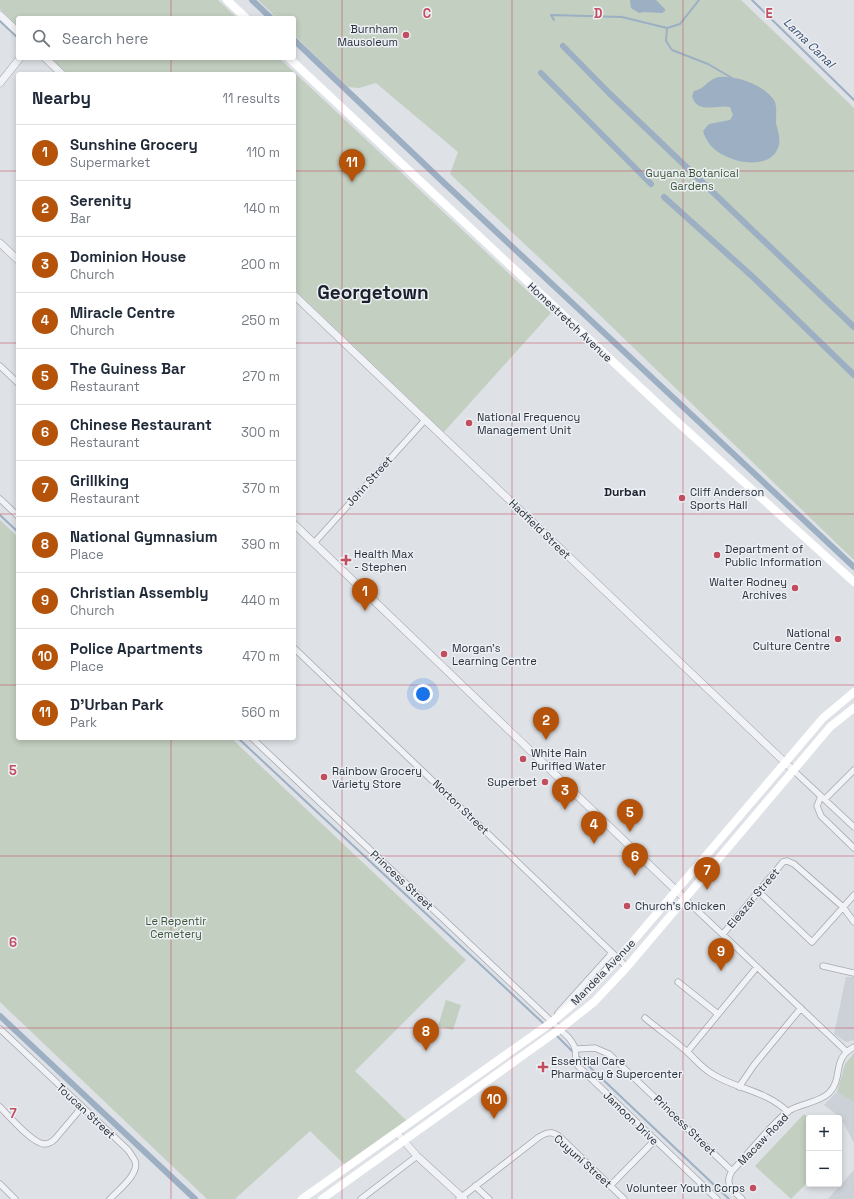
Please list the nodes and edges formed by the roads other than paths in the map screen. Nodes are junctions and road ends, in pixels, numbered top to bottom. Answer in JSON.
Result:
{"nodes":[{"id":1,"x":227,"y":0,"type":"edge"},
{"id":2,"x":0,"y":15,"type":"edge"},
{"id":3,"x":244,"y":16,"type":"edge"},
{"id":4,"x":16,"y":30,"type":"edge"},
{"id":5,"x":18,"y":60,"type":"edge"},
{"id":6,"x":47,"y":60,"type":"edge"},
{"id":7,"x":291,"y":60,"type":"edge"},
{"id":8,"x":60,"y":72,"type":"edge"},
{"id":9,"x":0,"y":83,"type":"edge"},
{"id":10,"x":0,"y":243,"type":"edge"},
{"id":11,"x":16,"y":258,"type":"edge"},
{"id":12,"x":296,"y":297,"type":"edge"},
{"id":13,"x":0,"y":366,"type":"edge"},
{"id":14,"x":16,"y":381,"type":"edge"},
{"id":15,"x":425,"y":420,"type":"junction"},
{"id":16,"x":0,"y":499,"type":"edge"},
{"id":17,"x":16,"y":514,"type":"edge"},
{"id":18,"x":296,"y":526,"type":"edge"},
{"id":19,"x":314,"y":543,"type":"junction"},
{"id":20,"x":854,"y":582,"type":"edge"},
{"id":21,"x":296,"y":650,"type":"edge"},
{"id":22,"x":854,"y":692,"type":"edge"},
{"id":23,"x":854,"y":708,"type":"edge"},
{"id":24,"x":254,"y":740,"type":"edge"},
{"id":25,"x":785,"y":763,"type":"junction"},
{"id":26,"x":793,"y":770,"type":"junction"},
{"id":27,"x":854,"y":770,"type":"edge"},
{"id":28,"x":823,"y":797,"type":"junction"},
{"id":29,"x":854,"y":826,"type":"edge"},
{"id":30,"x":854,"y":848,"type":"edge"},
{"id":31,"x":676,"y":890,"type":"junction"},
{"id":32,"x":758,"y":891,"type":"junction"},
{"id":33,"x":854,"y":895,"type":"edge"},
{"id":34,"x":684,"y":898,"type":"junction"},
{"id":35,"x":843,"y":907,"type":"junction"},
{"id":36,"x":854,"y":922,"type":"edge"},
{"id":37,"x":723,"y":934,"type":"junction"},
{"id":38,"x":612,"y":953,"type":"junction"},
{"id":39,"x":618,"y":959,"type":"junction"},
{"id":40,"x":823,"y":966,"type":"dead end"},
{"id":41,"x":627,"y":967,"type":"junction"},
{"id":42,"x":757,"y":967,"type":"junction"},
{"id":43,"x":854,"y":973,"type":"edge"},
{"id":44,"x":678,"y":982,"type":"dead end"},
{"id":45,"x":801,"y":1008,"type":"junction"},
{"id":46,"x":718,"y":1014,"type":"junction"},
{"id":47,"x":645,"y":1018,"type":"dead end"},
{"id":48,"x":549,"y":1024,"type":"junction"},
{"id":49,"x":0,"y":1029,"type":"edge"},
{"id":50,"x":556,"y":1032,"type":"junction"},
{"id":51,"x":854,"y":1047,"type":"edge"},
{"id":52,"x":577,"y":1050,"type":"junction"},
{"id":53,"x":846,"y":1051,"type":"junction"},
{"id":54,"x":688,"y":1052,"type":"junction"},
{"id":55,"x":739,"y":1087,"type":"junction"},
{"id":56,"x":0,"y":1107,"type":"edge"},
{"id":57,"x":82,"y":1107,"type":"junction"},
{"id":58,"x":788,"y":1112,"type":"junction"},
{"id":59,"x":397,"y":1133,"type":"junction"},
{"id":60,"x":403,"y":1140,"type":"junction"},
{"id":61,"x":654,"y":1141,"type":"junction"},
{"id":62,"x":417,"y":1156,"type":"junction"},
{"id":63,"x":732,"y":1171,"type":"junction"},
{"id":64,"x":0,"y":1184,"type":"edge"},
{"id":65,"x":475,"y":1186,"type":"junction"},
{"id":66,"x":610,"y":1186,"type":"junction"},
{"id":67,"x":462,"y":1198,"type":"edge"},
{"id":68,"x":15,"y":1199,"type":"edge"},
{"id":69,"x":110,"y":1199,"type":"edge"},
{"id":70,"x":302,"y":1199,"type":"edge"},
{"id":71,"x":322,"y":1199,"type":"edge"},
{"id":72,"x":361,"y":1199,"type":"edge"},
{"id":73,"x":489,"y":1199,"type":"edge"},
{"id":74,"x":624,"y":1199,"type":"edge"},
{"id":75,"x":717,"y":1199,"type":"edge"},
{"id":76,"x":742,"y":1199,"type":"edge"}],
"edges":[{"from":1,"to":3,"type":"main road"},
{"from":2,"to":4,"type":"street"},
{"from":5,"to":9,"type":"street"},
{"from":6,"to":8,"type":"street"},
{"from":7,"to":20,"type":"main road","name":"Homestretch Avenue"},
{"from":10,"to":11,"type":"street"},
{"from":12,"to":15,"type":"street","name":"Hadfield Street"},
{"from":13,"to":14,"type":"street"},
{"from":15,"to":19,"type":"street","name":"John Street"},
{"from":15,"to":25,"type":"street","name":"Hadfield Street"},
{"from":16,"to":17,"type":"street"},
{"from":18,"to":19,"type":"street"},
{"from":19,"to":31,"type":"street"},
{"from":21,"to":38,"type":"street","name":"Norton Street"},
{"from":22,"to":25,"type":"main road","name":"Mandela Avenue"},
{"from":23,"to":26,"type":"main road","name":"Mandela Avenue"},
{"from":24,"to":48,"type":"street","name":"Princess Street"},
{"from":25,"to":26,"type":"street","name":"Hadfield Street"},
{"from":25,"to":31,"type":"main road","name":"Mandela Avenue"},
{"from":26,"to":28,"type":"street"},
{"from":26,"to":34,"type":"main road","name":"Mandela Avenue"},
{"from":27,"to":28,"type":"street"},
{"from":28,"to":29,"type":"street"},
{"from":28,"to":30,"type":"street"},
{"from":31,"to":34,"type":"street"},
{"from":31,"to":39,"type":"main road","name":"Mandela Avenue"},
{"from":32,"to":35,"type":"street","name":"Eleazar Street"},
{"from":32,"to":35,"type":"street"},
{"from":32,"to":37,"type":"street","name":"Eleazar Street"},
{"from":33,"to":35,"type":"street"},
{"from":34,"to":37,"type":"street"},
{"from":34,"to":41,"type":"main road","name":"Mandela Avenue"},
{"from":35,"to":36,"type":"street","name":"Eleazar Street"},
{"from":37,"to":42,"type":"street"},
{"from":38,"to":39,"type":"street","name":"Norton Street"},
{"from":38,"to":48,"type":"street"},
{"from":39,"to":41,"type":"street","name":"Norton Street"},
{"from":39,"to":48,"type":"main road","name":"Mandela Avenue"},
{"from":40,"to":43,"type":"street"},
{"from":41,"to":50,"type":"main road","name":"Mandela Avenue"},
{"from":42,"to":45,"type":"street"},
{"from":42,"to":46,"type":"street"},
{"from":44,"to":46,"type":"street"},
{"from":45,"to":53,"type":"street"},
{"from":45,"to":55,"type":"street"},
{"from":46,"to":54,"type":"street"},
{"from":47,"to":54,"type":"street"},
{"from":48,"to":50,"type":"street","name":"Princess Street"},
{"from":48,"to":59,"type":"main road","name":"Mandela Avenue"},
{"from":49,"to":57,"type":"street","name":"Toucan Street"},
{"from":50,"to":52,"type":"street"},
{"from":50,"to":60,"type":"main road","name":"Mandela Avenue"},
{"from":51,"to":53,"type":"street"},
{"from":52,"to":61,"type":"street","name":"Jamoon Drive"},
{"from":52,"to":63,"type":"street","name":"Princess Street"},
{"from":53,"to":58,"type":"street","name":"Macaw Road"},
{"from":54,"to":55,"type":"street"},
{"from":55,"to":58,"type":"street"},
{"from":56,"to":57,"type":"street"},
{"from":57,"to":69,"type":"street","name":"Toucan Street"},
{"from":58,"to":63,"type":"street","name":"Macaw Road"},
{"from":59,"to":60,"type":"street"},
{"from":59,"to":70,"type":"main road","name":"Mandela Avenue"},
{"from":60,"to":62,"type":"street"},
{"from":60,"to":71,"type":"main road","name":"Mandela Avenue"},
{"from":61,"to":66,"type":"street"},
{"from":61,"to":75,"type":"street","name":"Jamoon Drive"},
{"from":62,"to":67,"type":"street"},
{"from":62,"to":72,"type":"street"},
{"from":63,"to":76,"type":"street","name":"Macaw Road"},
{"from":64,"to":68,"type":"street"},
{"from":65,"to":66,"type":"street","name":"Cuyuni Street"},
{"from":65,"to":67,"type":"street"},
{"from":65,"to":73,"type":"street"},
{"from":66,"to":74,"type":"street","name":"Cuyuni Street"}]}
